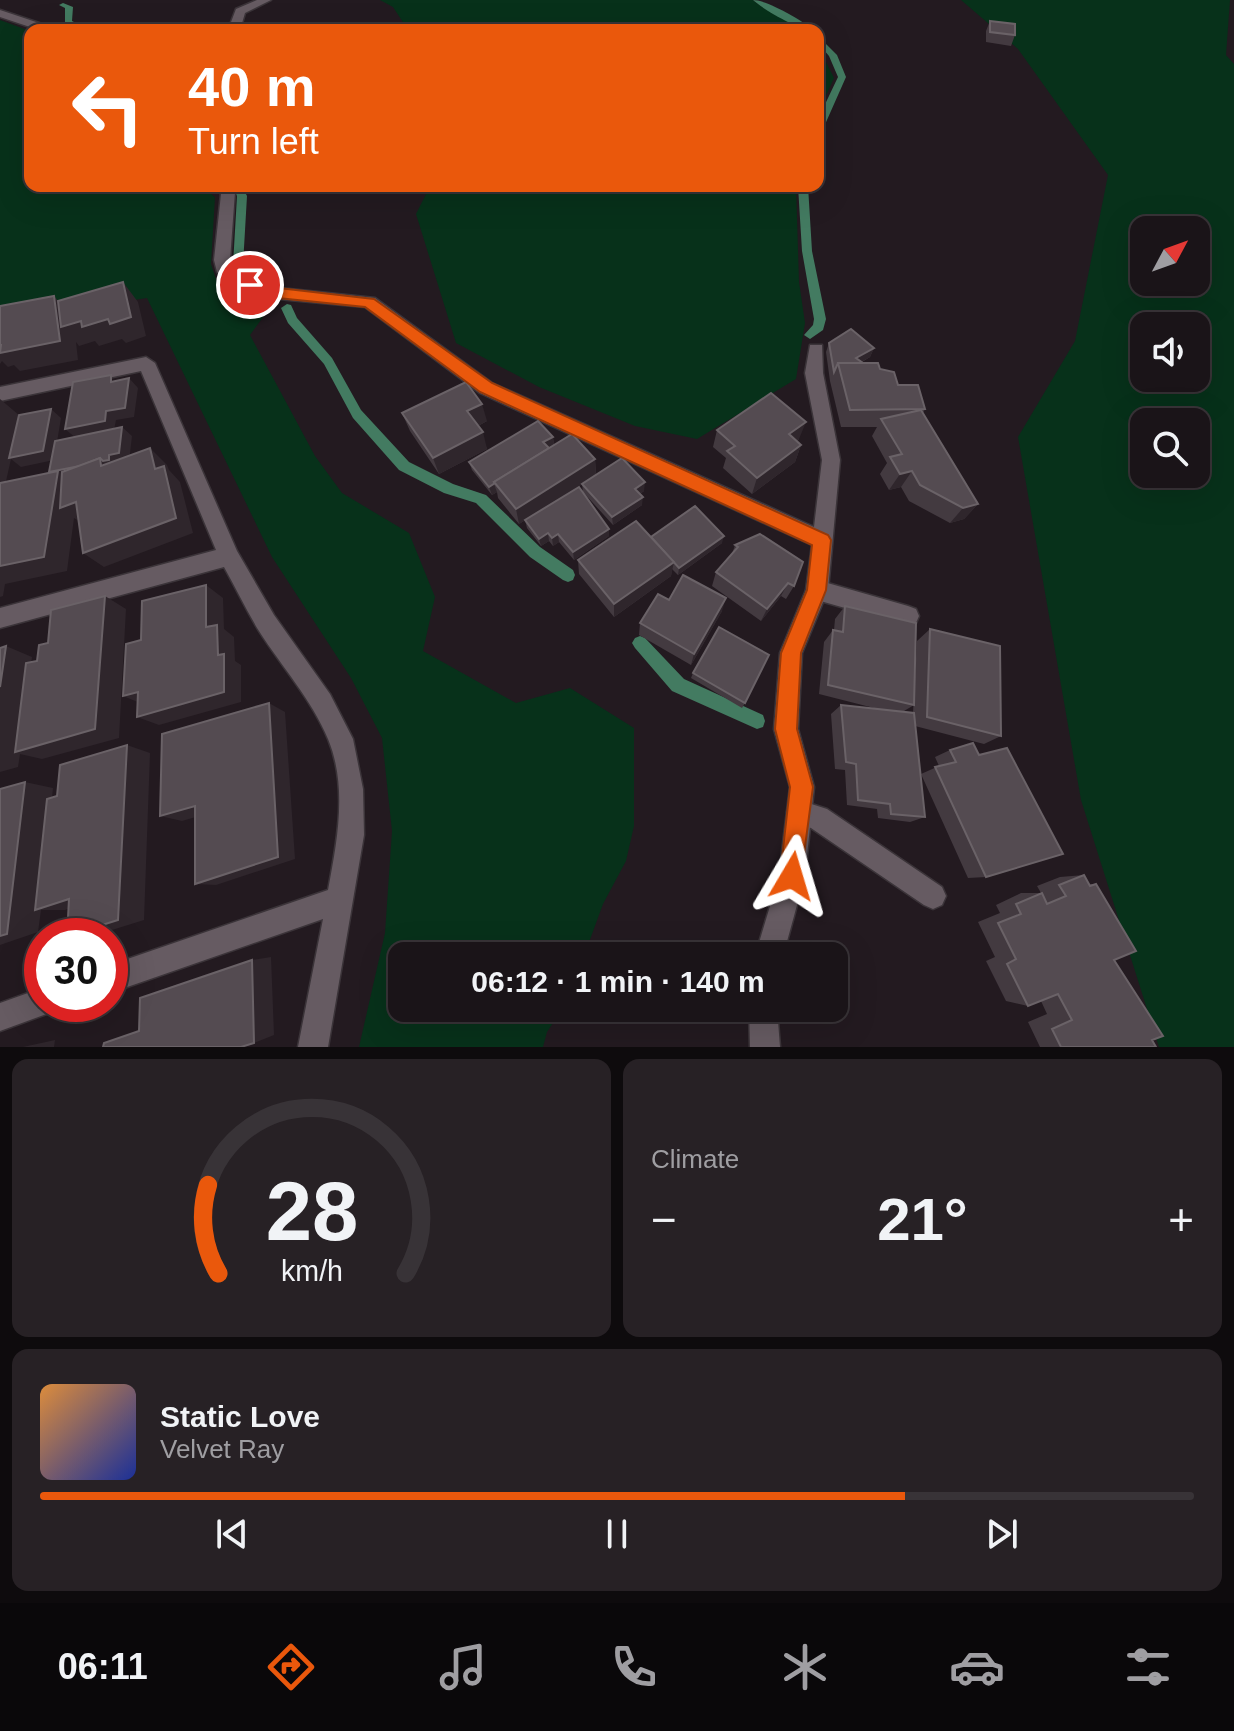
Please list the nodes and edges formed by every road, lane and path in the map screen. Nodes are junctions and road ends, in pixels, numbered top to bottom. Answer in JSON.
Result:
{"nodes":[{"id":1,"x":266,"y":0,"type":"edge"},
{"id":2,"x":0,"y":13,"type":"edge"},
{"id":3,"x":32,"y":24,"type":"edge"},
{"id":4,"x":236,"y":24,"type":"edge"},
{"id":5,"x":228,"y":192,"type":"edge"},
{"id":6,"x":816,"y":349,"type":"dead end"},
{"id":7,"x":0,"y":394,"type":"edge"},
{"id":8,"x":822,"y":540,"type":"junction"},
{"id":9,"x":229,"y":556,"type":"junction"},
{"id":10,"x":817,"y":590,"type":"junction"},
{"id":11,"x":908,"y":616,"type":"dead end"},
{"id":12,"x":0,"y":618,"type":"edge"},
{"id":13,"x":799,"y":812,"type":"junction"},
{"id":14,"x":933,"y":896,"type":"dead end"},
{"id":15,"x":338,"y":900,"type":"junction"},
{"id":16,"x":773,"y":942,"type":"edge"},
{"id":17,"x":128,"y":973,"type":"edge"},
{"id":18,"x":24,"y":1008,"type":"edge"},
{"id":19,"x":0,"y":1017,"type":"edge"},
{"id":20,"x":764,"y":1022,"type":"edge"},
{"id":21,"x":313,"y":1047,"type":"edge"},
{"id":22,"x":765,"y":1047,"type":"edge"}],
"edges":[{"from":1,"to":4,"type":"street"},
{"from":2,"to":3,"type":"street"},
{"from":5,"to":8,"type":"street"},
{"from":6,"to":8,"type":"street"},
{"from":7,"to":9,"type":"street"},
{"from":8,"to":10,"type":"street"},
{"from":9,"to":12,"type":"street"},
{"from":9,"to":15,"type":"street"},
{"from":10,"to":11,"type":"street"},
{"from":10,"to":13,"type":"street"},
{"from":13,"to":14,"type":"street"},
{"from":13,"to":16,"type":"street"},
{"from":15,"to":17,"type":"street"},
{"from":15,"to":21,"type":"street"},
{"from":18,"to":19,"type":"street"},
{"from":20,"to":22,"type":"street"}]}
